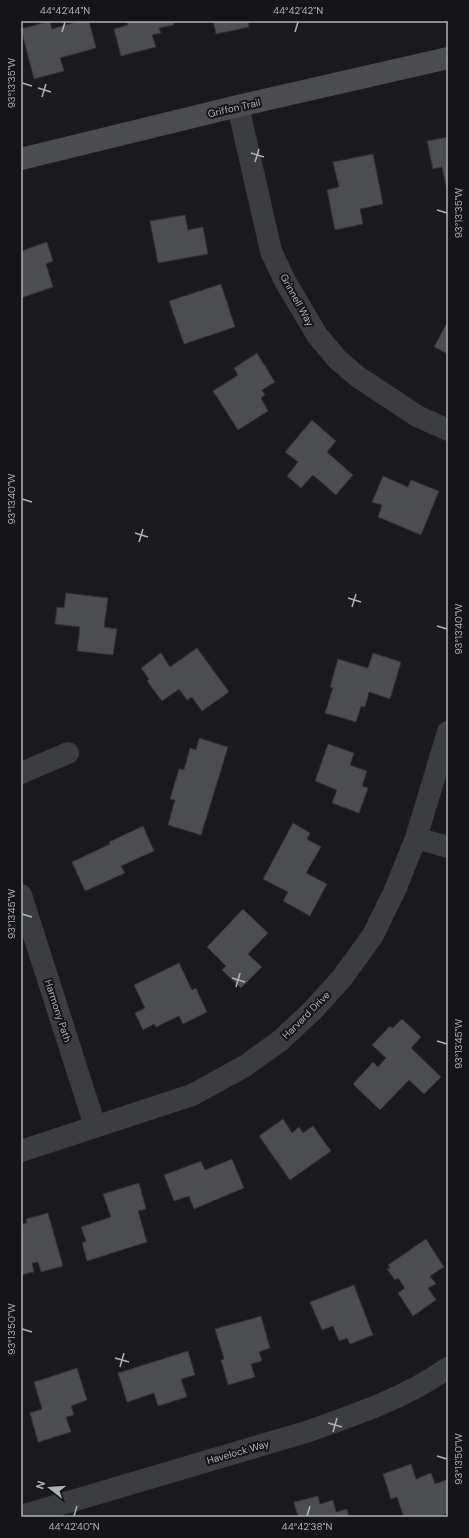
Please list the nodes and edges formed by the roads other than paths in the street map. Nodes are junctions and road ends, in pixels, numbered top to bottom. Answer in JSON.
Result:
{"nodes":[{"id":1,"x":448,"y":58,"type":"edge"},
{"id":2,"x":238,"y":106,"type":"junction"},
{"id":3,"x":21,"y":160,"type":"edge"},
{"id":4,"x":448,"y":430,"type":"edge"},
{"id":5,"x":448,"y":732,"type":"edge"},
{"id":6,"x":68,"y":753,"type":"dead end"},
{"id":7,"x":21,"y":773,"type":"edge"},
{"id":8,"x":416,"y":838,"type":"junction"},
{"id":9,"x":448,"y":847,"type":"edge"},
{"id":10,"x":21,"y":895,"type":"edge"},
{"id":11,"x":95,"y":1126,"type":"junction"},
{"id":12,"x":21,"y":1151,"type":"edge"},
{"id":13,"x":448,"y":1368,"type":"edge"},
{"id":14,"x":21,"y":1516,"type":"edge"}],
"edges":[{"from":1,"to":2,"type":"street","name":"Griffon Trail"},
{"from":2,"to":3,"type":"street","name":"Griffon Trail"},
{"from":2,"to":4,"type":"street","name":"Grinnell Way"},
{"from":5,"to":8,"type":"street","name":"Harvard Drive"},
{"from":6,"to":7,"type":"street"},
{"from":8,"to":9,"type":"street"},
{"from":8,"to":11,"type":"street","name":"Harvard Drive"},
{"from":10,"to":11,"type":"street","name":"Harmony Path"},
{"from":11,"to":12,"type":"street","name":"Harvard Drive"},
{"from":13,"to":14,"type":"street","name":"Havelock Way"}]}
